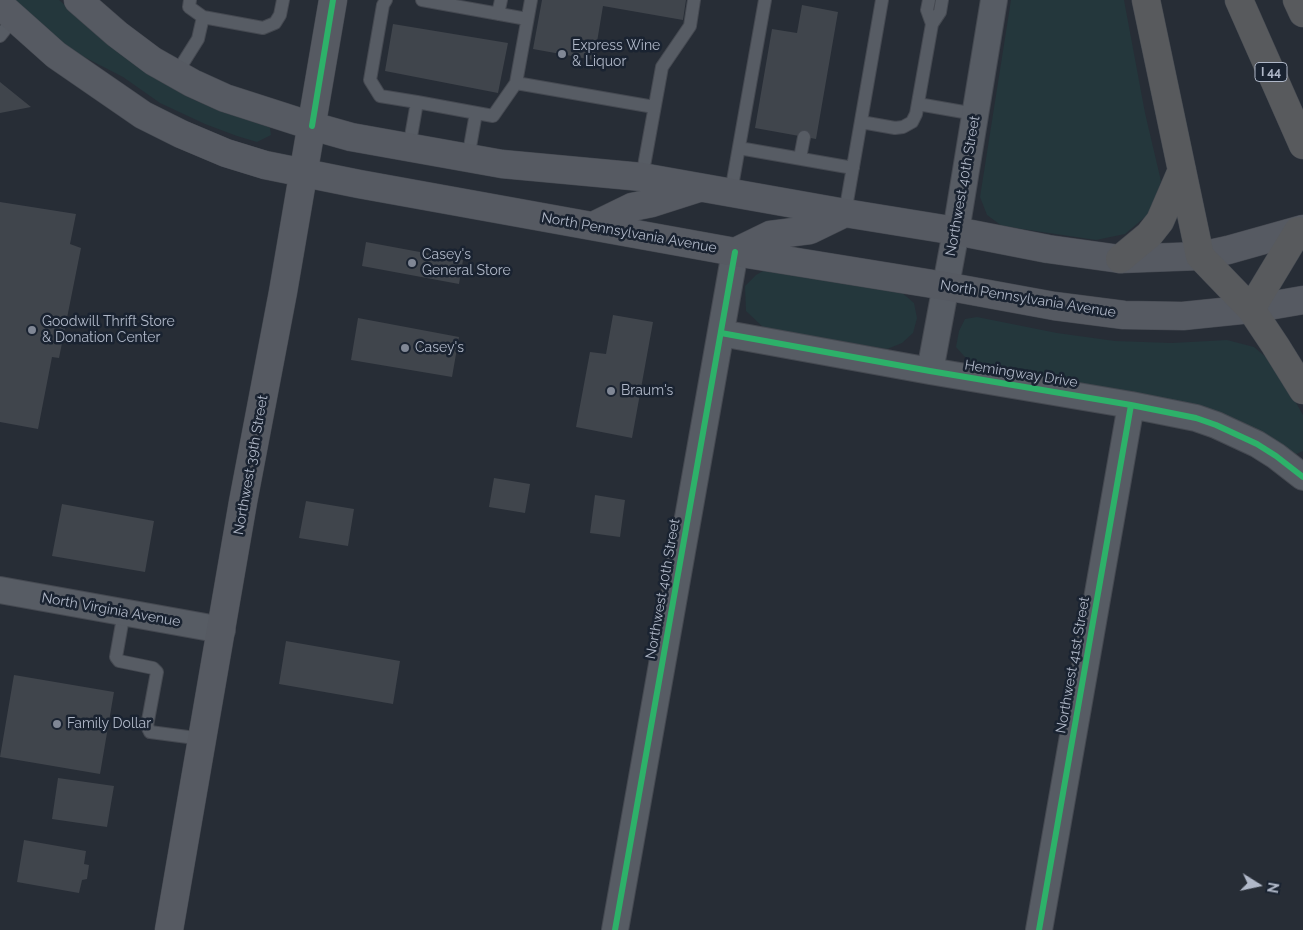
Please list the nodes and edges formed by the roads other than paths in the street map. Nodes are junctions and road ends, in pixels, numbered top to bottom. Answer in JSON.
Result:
{"nodes":[{"id":1,"x":78,"y":0,"type":"edge"},
{"id":2,"x":190,"y":0,"type":"edge"},
{"id":3,"x":283,"y":0,"type":"edge"},
{"id":4,"x":334,"y":0,"type":"edge"},
{"id":5,"x":386,"y":0,"type":"edge"},
{"id":6,"x":422,"y":0,"type":"edge"},
{"id":7,"x":500,"y":0,"type":"edge"},
{"id":8,"x":531,"y":0,"type":"edge"},
{"id":9,"x":694,"y":0,"type":"edge"},
{"id":10,"x":765,"y":0,"type":"edge"},
{"id":11,"x":882,"y":0,"type":"edge"},
{"id":12,"x":929,"y":0,"type":"edge"},
{"id":13,"x":942,"y":0,"type":"edge"},
{"id":14,"x":994,"y":0,"type":"edge"},
{"id":15,"x":1146,"y":0,"type":"edge"},
{"id":16,"x":1239,"y":0,"type":"edge"},
{"id":17,"x":1298,"y":0,"type":"edge"},
{"id":18,"x":1303,"y":13,"type":"edge"},
{"id":19,"x":498,"y":14,"type":"junction"},
{"id":20,"x":203,"y":17,"type":"junction"},
{"id":21,"x":5,"y":20,"type":"edge"},
{"id":22,"x":527,"y":20,"type":"junction"},
{"id":23,"x":932,"y":24,"type":"junction"},
{"id":24,"x":176,"y":74,"type":"junction"},
{"id":25,"x":516,"y":83,"type":"junction"},
{"id":26,"x":417,"y":102,"type":"junction"},
{"id":27,"x":918,"y":104,"type":"junction"},
{"id":28,"x":654,"y":107,"type":"junction"},
{"id":29,"x":476,"y":113,"type":"junction"},
{"id":30,"x":976,"y":114,"type":"junction"},
{"id":31,"x":860,"y":122,"type":"junction"},
{"id":32,"x":312,"y":126,"type":"junction"},
{"id":33,"x":804,"y":138,"type":"dead end"},
{"id":34,"x":1303,"y":145,"type":"edge"},
{"id":35,"x":409,"y":148,"type":"junction"},
{"id":36,"x":739,"y":148,"type":"junction"},
{"id":37,"x":468,"y":158,"type":"junction"},
{"id":38,"x":800,"y":158,"type":"junction"},
{"id":39,"x":853,"y":168,"type":"junction"},
{"id":40,"x":1182,"y":170,"type":"junction"},
{"id":41,"x":304,"y":173,"type":"junction"},
{"id":42,"x":642,"y":177,"type":"junction"},
{"id":43,"x":703,"y":187,"type":"junction"},
{"id":44,"x":731,"y":192,"type":"junction"},
{"id":45,"x":845,"y":213,"type":"junction"},
{"id":46,"x":593,"y":226,"type":"junction"},
{"id":47,"x":1301,"y":230,"type":"edge"},
{"id":48,"x":956,"y":231,"type":"junction"},
{"id":49,"x":735,"y":252,"type":"junction"},
{"id":50,"x":1200,"y":256,"type":"junction"},
{"id":51,"x":1120,"y":259,"type":"junction"},
{"id":52,"x":945,"y":286,"type":"junction"},
{"id":53,"x":1303,"y":300,"type":"edge"},
{"id":54,"x":1251,"y":310,"type":"junction"},
{"id":55,"x":721,"y":333,"type":"junction"},
{"id":56,"x":930,"y":371,"type":"junction"},
{"id":57,"x":1303,"y":390,"type":"edge"},
{"id":58,"x":1132,"y":405,"type":"junction"},
{"id":59,"x":1303,"y":477,"type":"edge"},
{"id":60,"x":0,"y":590,"type":"edge"},
{"id":61,"x":124,"y":612,"type":"junction"},
{"id":62,"x":222,"y":630,"type":"junction"},
{"id":63,"x":203,"y":739,"type":"junction"},
{"id":64,"x":169,"y":930,"type":"edge"},
{"id":65,"x":615,"y":930,"type":"edge"},
{"id":66,"x":1039,"y":930,"type":"edge"}],
"edges":[{"from":1,"to":24,"type":"main road"},
{"from":2,"to":20,"type":"lane"},
{"from":3,"to":20,"type":"lane"},
{"from":4,"to":32,"type":"main road","name":"Northwest 39th Street"},
{"from":5,"to":26,"type":"lane"},
{"from":6,"to":19,"type":"lane"},
{"from":7,"to":19,"type":"lane"},
{"from":8,"to":22,"type":"lane"},
{"from":9,"to":28,"type":"lane"},
{"from":10,"to":36,"type":"lane"},
{"from":11,"to":31,"type":"lane"},
{"from":12,"to":23,"type":"lane"},
{"from":13,"to":23,"type":"lane"},
{"from":14,"to":30,"type":"street","name":"Northwest 40th Street"},
{"from":15,"to":40,"type":"highway"},
{"from":16,"to":34,"type":"highway","number":"I 44"},
{"from":17,"to":18,"type":"highway"},
{"from":19,"to":22,"type":"lane"},
{"from":20,"to":24,"type":"lane"},
{"from":21,"to":41,"type":"main road","name":"North Pennsylvania Avenue"},
{"from":22,"to":25,"type":"lane"},
{"from":23,"to":27,"type":"lane"},
{"from":24,"to":32,"type":"main road"},
{"from":25,"to":28,"type":"lane"},
{"from":25,"to":29,"type":"lane"},
{"from":26,"to":29,"type":"lane"},
{"from":26,"to":35,"type":"lane"},
{"from":27,"to":30,"type":"lane"},
{"from":27,"to":31,"type":"lane"},
{"from":28,"to":42,"type":"lane"},
{"from":29,"to":37,"type":"lane"},
{"from":30,"to":48,"type":"street","name":"Northwest 40th Street"},
{"from":31,"to":39,"type":"lane"},
{"from":32,"to":35,"type":"main road"},
{"from":32,"to":41,"type":"main road","name":"Northwest 39th Street"},
{"from":33,"to":38,"type":"lane"},
{"from":35,"to":37,"type":"main road"},
{"from":36,"to":38,"type":"lane"},
{"from":36,"to":44,"type":"lane"},
{"from":37,"to":42,"type":"main road"},
{"from":38,"to":39,"type":"lane"},
{"from":39,"to":45,"type":"lane"},
{"from":40,"to":50,"type":"highway"},
{"from":40,"to":51,"type":"highway"},
{"from":41,"to":46,"type":"main road","name":"North Pennsylvania Avenue"},
{"from":41,"to":62,"type":"main road","name":"Northwest 39th Street"},
{"from":42,"to":43,"type":"main road"},
{"from":43,"to":44,"type":"main road"},
{"from":43,"to":46,"type":"main road"},
{"from":44,"to":45,"type":"main road"},
{"from":45,"to":48,"type":"main road"},
{"from":45,"to":49,"type":"main road"},
{"from":46,"to":49,"type":"main road","name":"North Pennsylvania Avenue"},
{"from":47,"to":50,"type":"main road"},
{"from":47,"to":54,"type":"highway"},
{"from":48,"to":51,"type":"main road"},
{"from":48,"to":52,"type":"street","name":"Northwest 40th Street"},
{"from":49,"to":52,"type":"main road","name":"North Pennsylvania Avenue"},
{"from":49,"to":55,"type":"street","name":"Northwest 40th Street"},
{"from":50,"to":51,"type":"main road"},
{"from":50,"to":54,"type":"highway"},
{"from":52,"to":54,"type":"main road","name":"North Pennsylvania Avenue"},
{"from":52,"to":56,"type":"street","name":"Northwest 40th Street"},
{"from":53,"to":54,"type":"main road","name":"North Pennsylvania Avenue"},
{"from":54,"to":57,"type":"highway"},
{"from":55,"to":56,"type":"street","name":"Hemingway Drive"},
{"from":55,"to":65,"type":"street","name":"Northwest 40th Street"},
{"from":56,"to":58,"type":"street","name":"Hemingway Drive"},
{"from":58,"to":59,"type":"street","name":"Hemingway Drive"},
{"from":58,"to":66,"type":"street","name":"Northwest 41st Street"},
{"from":60,"to":61,"type":"street","name":"North Virginia Avenue"},
{"from":61,"to":62,"type":"street","name":"North Virginia Avenue"},
{"from":61,"to":63,"type":"lane"},
{"from":62,"to":63,"type":"main road","name":"Northwest 39th Street"},
{"from":63,"to":64,"type":"main road","name":"Northwest 39th Street"}]}
